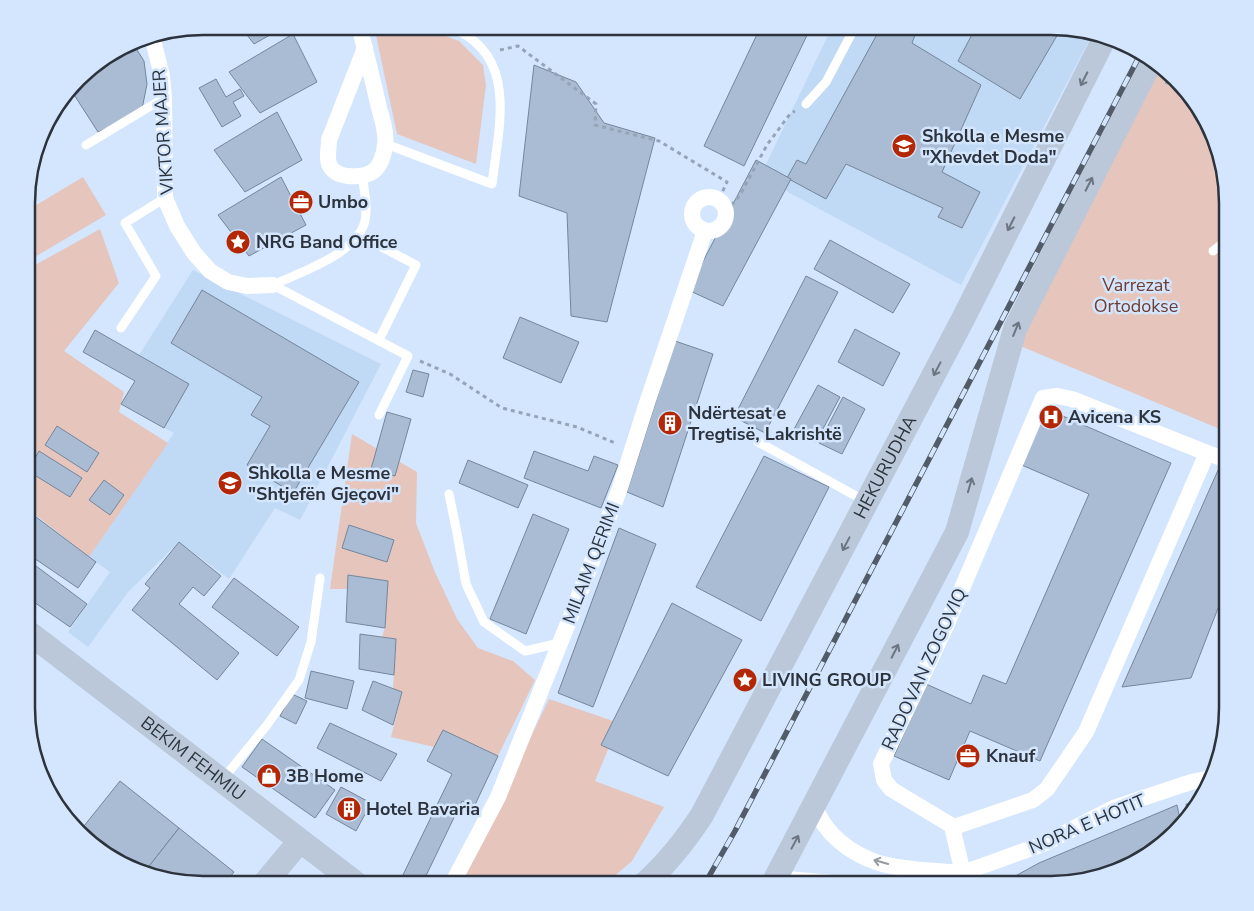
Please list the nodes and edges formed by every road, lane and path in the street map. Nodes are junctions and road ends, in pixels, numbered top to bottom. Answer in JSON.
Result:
{"nodes":[{"id":1,"x":361,"y":35,"type":"edge"},
{"id":2,"x":465,"y":35,"type":"edge"},
{"id":3,"x":850,"y":35,"type":"edge"},
{"id":4,"x":154,"y":43,"type":"edge"},
{"id":5,"x":1102,"y":43,"type":"edge"},
{"id":6,"x":364,"y":48,"type":"junction"},
{"id":7,"x":486,"y":52,"type":"junction"},
{"id":8,"x":1148,"y":66,"type":"edge"},
{"id":9,"x":164,"y":98,"type":"junction"},
{"id":10,"x":806,"y":104,"type":"joint"},
{"id":11,"x":386,"y":144,"type":"junction"},
{"id":12,"x":86,"y":145,"type":"dead end"},
{"id":13,"x":362,"y":174,"type":"junction"},
{"id":14,"x":166,"y":198,"type":"junction"},
{"id":15,"x":723,"y":205,"type":"junction"},
{"id":16,"x":705,"y":231,"type":"junction"},
{"id":17,"x":359,"y":235,"type":"junction"},
{"id":18,"x":1219,"y":246,"type":"edge"},
{"id":19,"x":1213,"y":250,"type":"dead end"},
{"id":20,"x":273,"y":285,"type":"junction"},
{"id":21,"x":121,"y":328,"type":"dead end"},
{"id":22,"x":379,"y":340,"type":"junction"},
{"id":23,"x":408,"y":356,"type":"junction"},
{"id":24,"x":379,"y":415,"type":"dead end"},
{"id":25,"x":758,"y":442,"type":"dead end"},
{"id":26,"x":632,"y":451,"type":"junction"},
{"id":27,"x":1207,"y":453,"type":"junction"},
{"id":28,"x":1219,"y":457,"type":"edge"},
{"id":29,"x":448,"y":494,"type":"dead end"},
{"id":30,"x":868,"y":502,"type":"junction"},
{"id":31,"x":320,"y":578,"type":"dead end"},
{"id":32,"x":35,"y":637,"type":"edge"},
{"id":33,"x":560,"y":643,"type":"junction"},
{"id":34,"x":1203,"y":780,"type":"edge"},
{"id":35,"x":221,"y":781,"type":"junction"},
{"id":36,"x":814,"y":806,"type":"junction"},
{"id":37,"x":954,"y":827,"type":"junction"},
{"id":38,"x":300,"y":842,"type":"junction"},
{"id":39,"x":271,"y":876,"type":"edge"},
{"id":40,"x":345,"y":876,"type":"edge"},
{"id":41,"x":456,"y":876,"type":"edge"},
{"id":42,"x":653,"y":876,"type":"edge"},
{"id":43,"x":777,"y":876,"type":"edge"},
{"id":44,"x":950,"y":876,"type":"edge"},
{"id":45,"x":963,"y":876,"type":"edge"},
{"id":46,"x":971,"y":876,"type":"edge"}],
"edges":[{"from":1,"to":6,"type":"street"},
{"from":2,"to":7,"type":"lane"},
{"from":3,"to":10,"type":"lane"},
{"from":4,"to":9,"type":"street","name":"VIKTOR MAJER"},
{"from":5,"to":30,"type":"main road","name":"HEKURUDHA","one_way":true},
{"from":6,"to":11,"type":"street"},
{"from":6,"to":13,"type":"street"},
{"from":7,"to":11,"type":"lane"},
{"from":7,"to":15,"type":"path"},
{"from":36,"to":8,"type":"main road","one_way":true},
{"from":9,"to":12,"type":"lane"},
{"from":9,"to":14,"type":"street","name":"VIKTOR MAJER"},
{"from":10,"to":15,"type":"path"},
{"from":11,"to":13,"type":"street"},
{"from":13,"to":17,"type":"lane"},
{"from":14,"to":20,"type":"street","name":"VIKTOR MAJER"},
{"from":14,"to":21,"type":"lane"},
{"from":15,"to":16,"type":"street"},
{"from":15,"to":16,"type":"street"},
{"from":16,"to":26,"type":"street","name":"MILAIM QERIMI"},
{"from":17,"to":20,"type":"lane"},
{"from":17,"to":22,"type":"lane"},
{"from":18,"to":19,"type":"lane"},
{"from":20,"to":22,"type":"lane","name":"VIKTOR MAJER"},
{"from":22,"to":23,"type":"lane","name":"VIKTOR MAJER"},
{"from":23,"to":24,"type":"lane"},
{"from":23,"to":26,"type":"path"},
{"from":25,"to":30,"type":"lane"},
{"from":26,"to":33,"type":"street","name":"MILAIM QERIMI"},
{"from":27,"to":28,"type":"street","name":"RADOVAN ZOGOVIQ"},
{"from":27,"to":37,"type":"street"},
{"from":27,"to":37,"type":"street","name":"RADOVAN ZOGOVIQ"},
{"from":29,"to":33,"type":"lane"},
{"from":30,"to":42,"type":"main road","name":"HEKURUDHA","one_way":true},
{"from":31,"to":35,"type":"lane"},
{"from":32,"to":35,"type":"main road","name":"BEKIM FEHMIU"},
{"from":33,"to":41,"type":"street","name":"MILAIM QERIMI"},
{"from":34,"to":46,"type":"street","name":"NORA E HOTIT"},
{"from":35,"to":38,"type":"main road","name":"BEKIM FEHMIU"},
{"from":43,"to":36,"type":"main road","one_way":true},
{"from":44,"to":36,"type":"street","name":"NORA E HOTIT","one_way":true},
{"from":37,"to":45,"type":"street"},
{"from":38,"to":39,"type":"main road"},
{"from":38,"to":40,"type":"main road","name":"BEKIM FEHMIU"}]}
